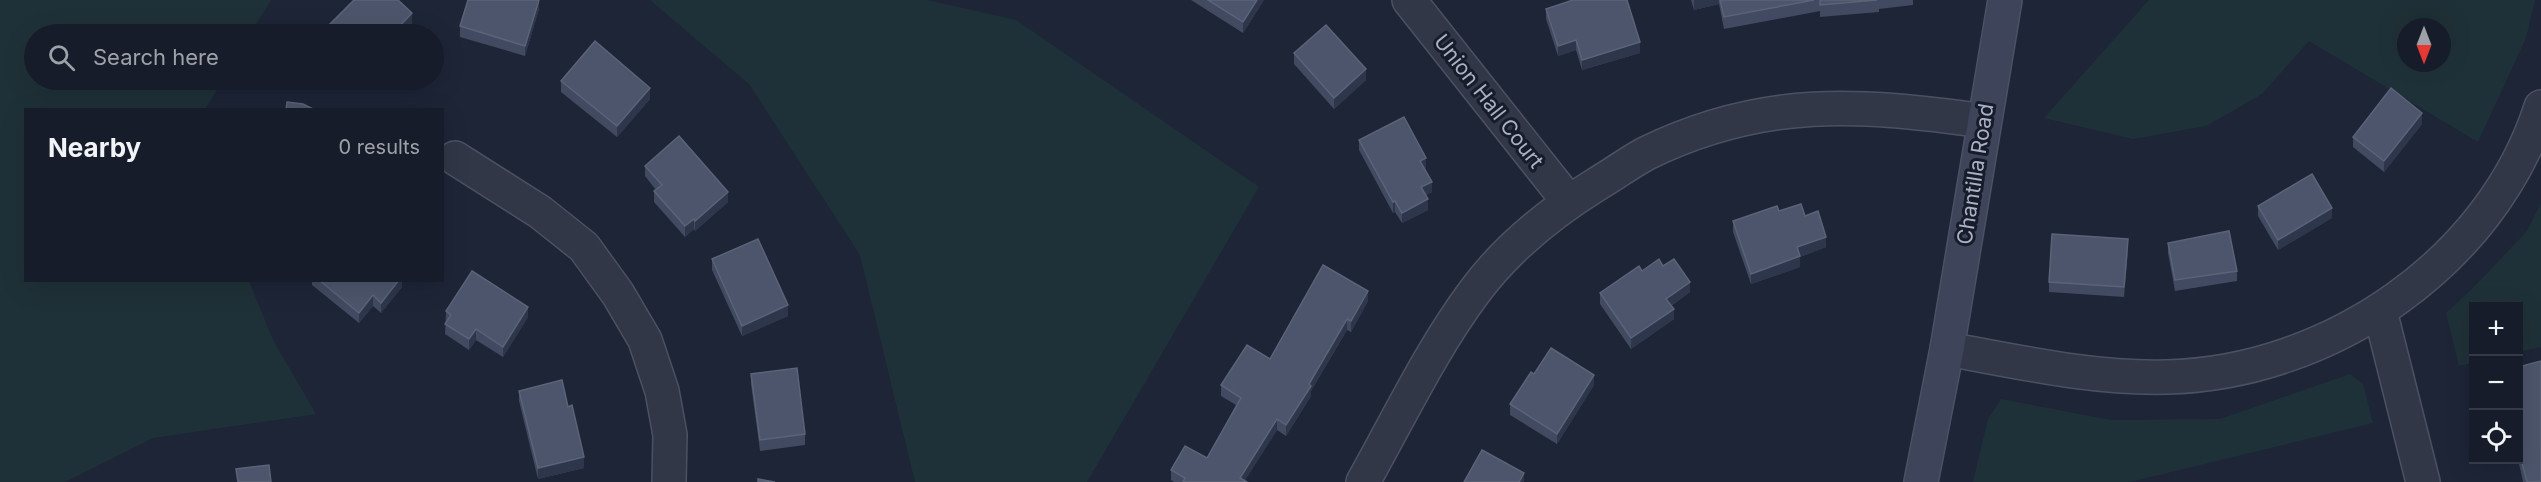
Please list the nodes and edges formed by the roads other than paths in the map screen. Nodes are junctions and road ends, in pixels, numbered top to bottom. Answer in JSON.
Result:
{"nodes":[{"id":1,"x":1409,"y":0,"type":"edge"},
{"id":2,"x":2005,"y":0,"type":"edge"},
{"id":3,"x":2541,"y":107,"type":"edge"},
{"id":4,"x":1983,"y":121,"type":"junction"},
{"id":5,"x":455,"y":158,"type":"dead end"},
{"id":6,"x":1569,"y":202,"type":"junction"},
{"id":7,"x":2380,"y":311,"type":"junction"},
{"id":8,"x":1947,"y":349,"type":"junction"},
{"id":9,"x":669,"y":482,"type":"edge"},
{"id":10,"x":1363,"y":482,"type":"edge"},
{"id":11,"x":1921,"y":482,"type":"edge"},
{"id":12,"x":2422,"y":482,"type":"edge"}],
"edges":[{"from":1,"to":6,"type":"street","name":"Union Hall Court"},
{"from":2,"to":4,"type":"street","name":"Chantilla Road"},
{"from":3,"to":7,"type":"street"},
{"from":4,"to":6,"type":"street"},
{"from":4,"to":8,"type":"street","name":"Chantilla Road"},
{"from":5,"to":9,"type":"street"},
{"from":6,"to":10,"type":"street"},
{"from":7,"to":8,"type":"street"},
{"from":7,"to":12,"type":"street"},
{"from":8,"to":11,"type":"street","name":"Chantilla Road"}]}
